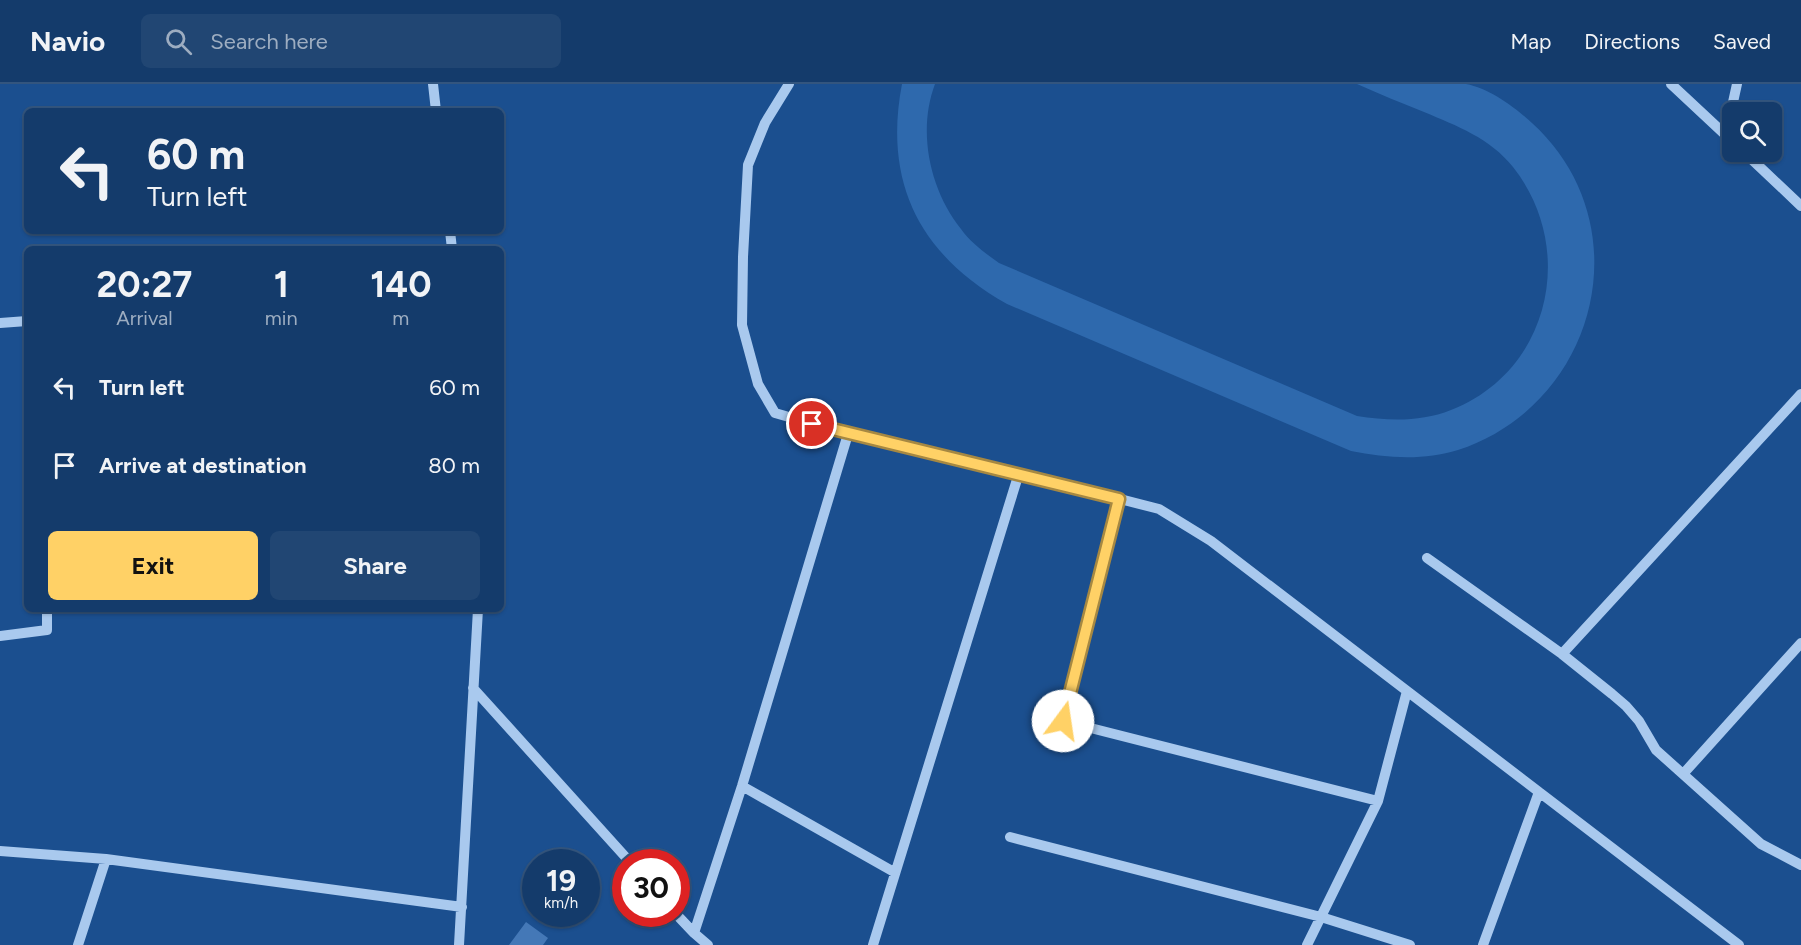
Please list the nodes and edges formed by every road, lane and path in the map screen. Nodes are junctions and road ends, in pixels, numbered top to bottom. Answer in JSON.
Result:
{"nodes":[{"id":1,"x":433,"y":84,"type":"edge"},
{"id":2,"x":789,"y":84,"type":"edge"},
{"id":3,"x":1671,"y":84,"type":"edge"},
{"id":4,"x":1737,"y":84,"type":"edge"},
{"id":5,"x":1734,"y":102,"type":"edge"},
{"id":6,"x":436,"y":108,"type":"edge"},
{"id":7,"x":1722,"y":131,"type":"edge"},
{"id":8,"x":1755,"y":162,"type":"edge"},
{"id":9,"x":1801,"y":206,"type":"edge"},
{"id":10,"x":24,"y":321,"type":"edge"},
{"id":11,"x":0,"y":323,"type":"edge"},
{"id":12,"x":1801,"y":394,"type":"edge"},
{"id":13,"x":848,"y":434,"type":"junction"},
{"id":14,"x":1019,"y":473,"type":"junction"},
{"id":15,"x":1119,"y":499,"type":"junction"},
{"id":16,"x":1427,"y":558,"type":"dead end"},
{"id":17,"x":47,"y":612,"type":"edge"},
{"id":18,"x":478,"y":612,"type":"edge"},
{"id":19,"x":0,"y":636,"type":"edge"},
{"id":20,"x":1801,"y":643,"type":"edge"},
{"id":21,"x":1562,"y":654,"type":"junction"},
{"id":22,"x":473,"y":688,"type":"junction"},
{"id":23,"x":1407,"y":691,"type":"junction"},
{"id":24,"x":1684,"y":773,"type":"junction"},
{"id":25,"x":742,"y":786,"type":"junction"},
{"id":26,"x":1539,"y":792,"type":"junction"},
{"id":27,"x":1378,"y":801,"type":"junction"},
{"id":28,"x":1010,"y":837,"type":"dead end"},
{"id":29,"x":618,"y":849,"type":"edge"},
{"id":30,"x":0,"y":851,"type":"edge"},
{"id":31,"x":106,"y":859,"type":"junction"},
{"id":32,"x":1801,"y":865,"type":"edge"},
{"id":33,"x":894,"y":872,"type":"junction"},
{"id":34,"x":462,"y":907,"type":"junction"},
{"id":35,"x":1321,"y":917,"type":"junction"},
{"id":36,"x":688,"y":927,"type":"edge"},
{"id":37,"x":694,"y":933,"type":"junction"},
{"id":38,"x":78,"y":945,"type":"edge"},
{"id":39,"x":459,"y":945,"type":"edge"},
{"id":40,"x":708,"y":945,"type":"edge"},
{"id":41,"x":873,"y":945,"type":"edge"},
{"id":42,"x":1307,"y":945,"type":"edge"},
{"id":43,"x":1410,"y":945,"type":"edge"},
{"id":44,"x":1483,"y":945,"type":"edge"},
{"id":45,"x":1739,"y":945,"type":"edge"}],
"edges":[{"from":1,"to":6,"type":"street"},
{"from":2,"to":13,"type":"street"},
{"from":3,"to":7,"type":"street"},
{"from":4,"to":5,"type":"street"},
{"from":8,"to":9,"type":"street"},
{"from":10,"to":11,"type":"street"},
{"from":12,"to":21,"type":"street"},
{"from":13,"to":14,"type":"street"},
{"from":13,"to":25,"type":"street"},
{"from":14,"to":15,"type":"street"},
{"from":14,"to":33,"type":"street"},
{"from":15,"to":23,"type":"street"},
{"from":15,"to":27,"type":"street"},
{"from":16,"to":21,"type":"street"},
{"from":17,"to":19,"type":"street"},
{"from":18,"to":22,"type":"street"},
{"from":20,"to":24,"type":"street"},
{"from":21,"to":24,"type":"street"},
{"from":22,"to":29,"type":"street"},
{"from":22,"to":34,"type":"street"},
{"from":23,"to":26,"type":"street"},
{"from":23,"to":27,"type":"street"},
{"from":24,"to":32,"type":"street"},
{"from":25,"to":33,"type":"street"},
{"from":25,"to":37,"type":"street"},
{"from":26,"to":44,"type":"street"},
{"from":26,"to":45,"type":"street"},
{"from":27,"to":35,"type":"street"},
{"from":28,"to":35,"type":"street"},
{"from":30,"to":31,"type":"street"},
{"from":31,"to":34,"type":"street"},
{"from":31,"to":38,"type":"street"},
{"from":33,"to":41,"type":"street"},
{"from":34,"to":39,"type":"street"},
{"from":35,"to":42,"type":"street"},
{"from":35,"to":43,"type":"street"},
{"from":36,"to":37,"type":"street"},
{"from":37,"to":40,"type":"street"}]}
